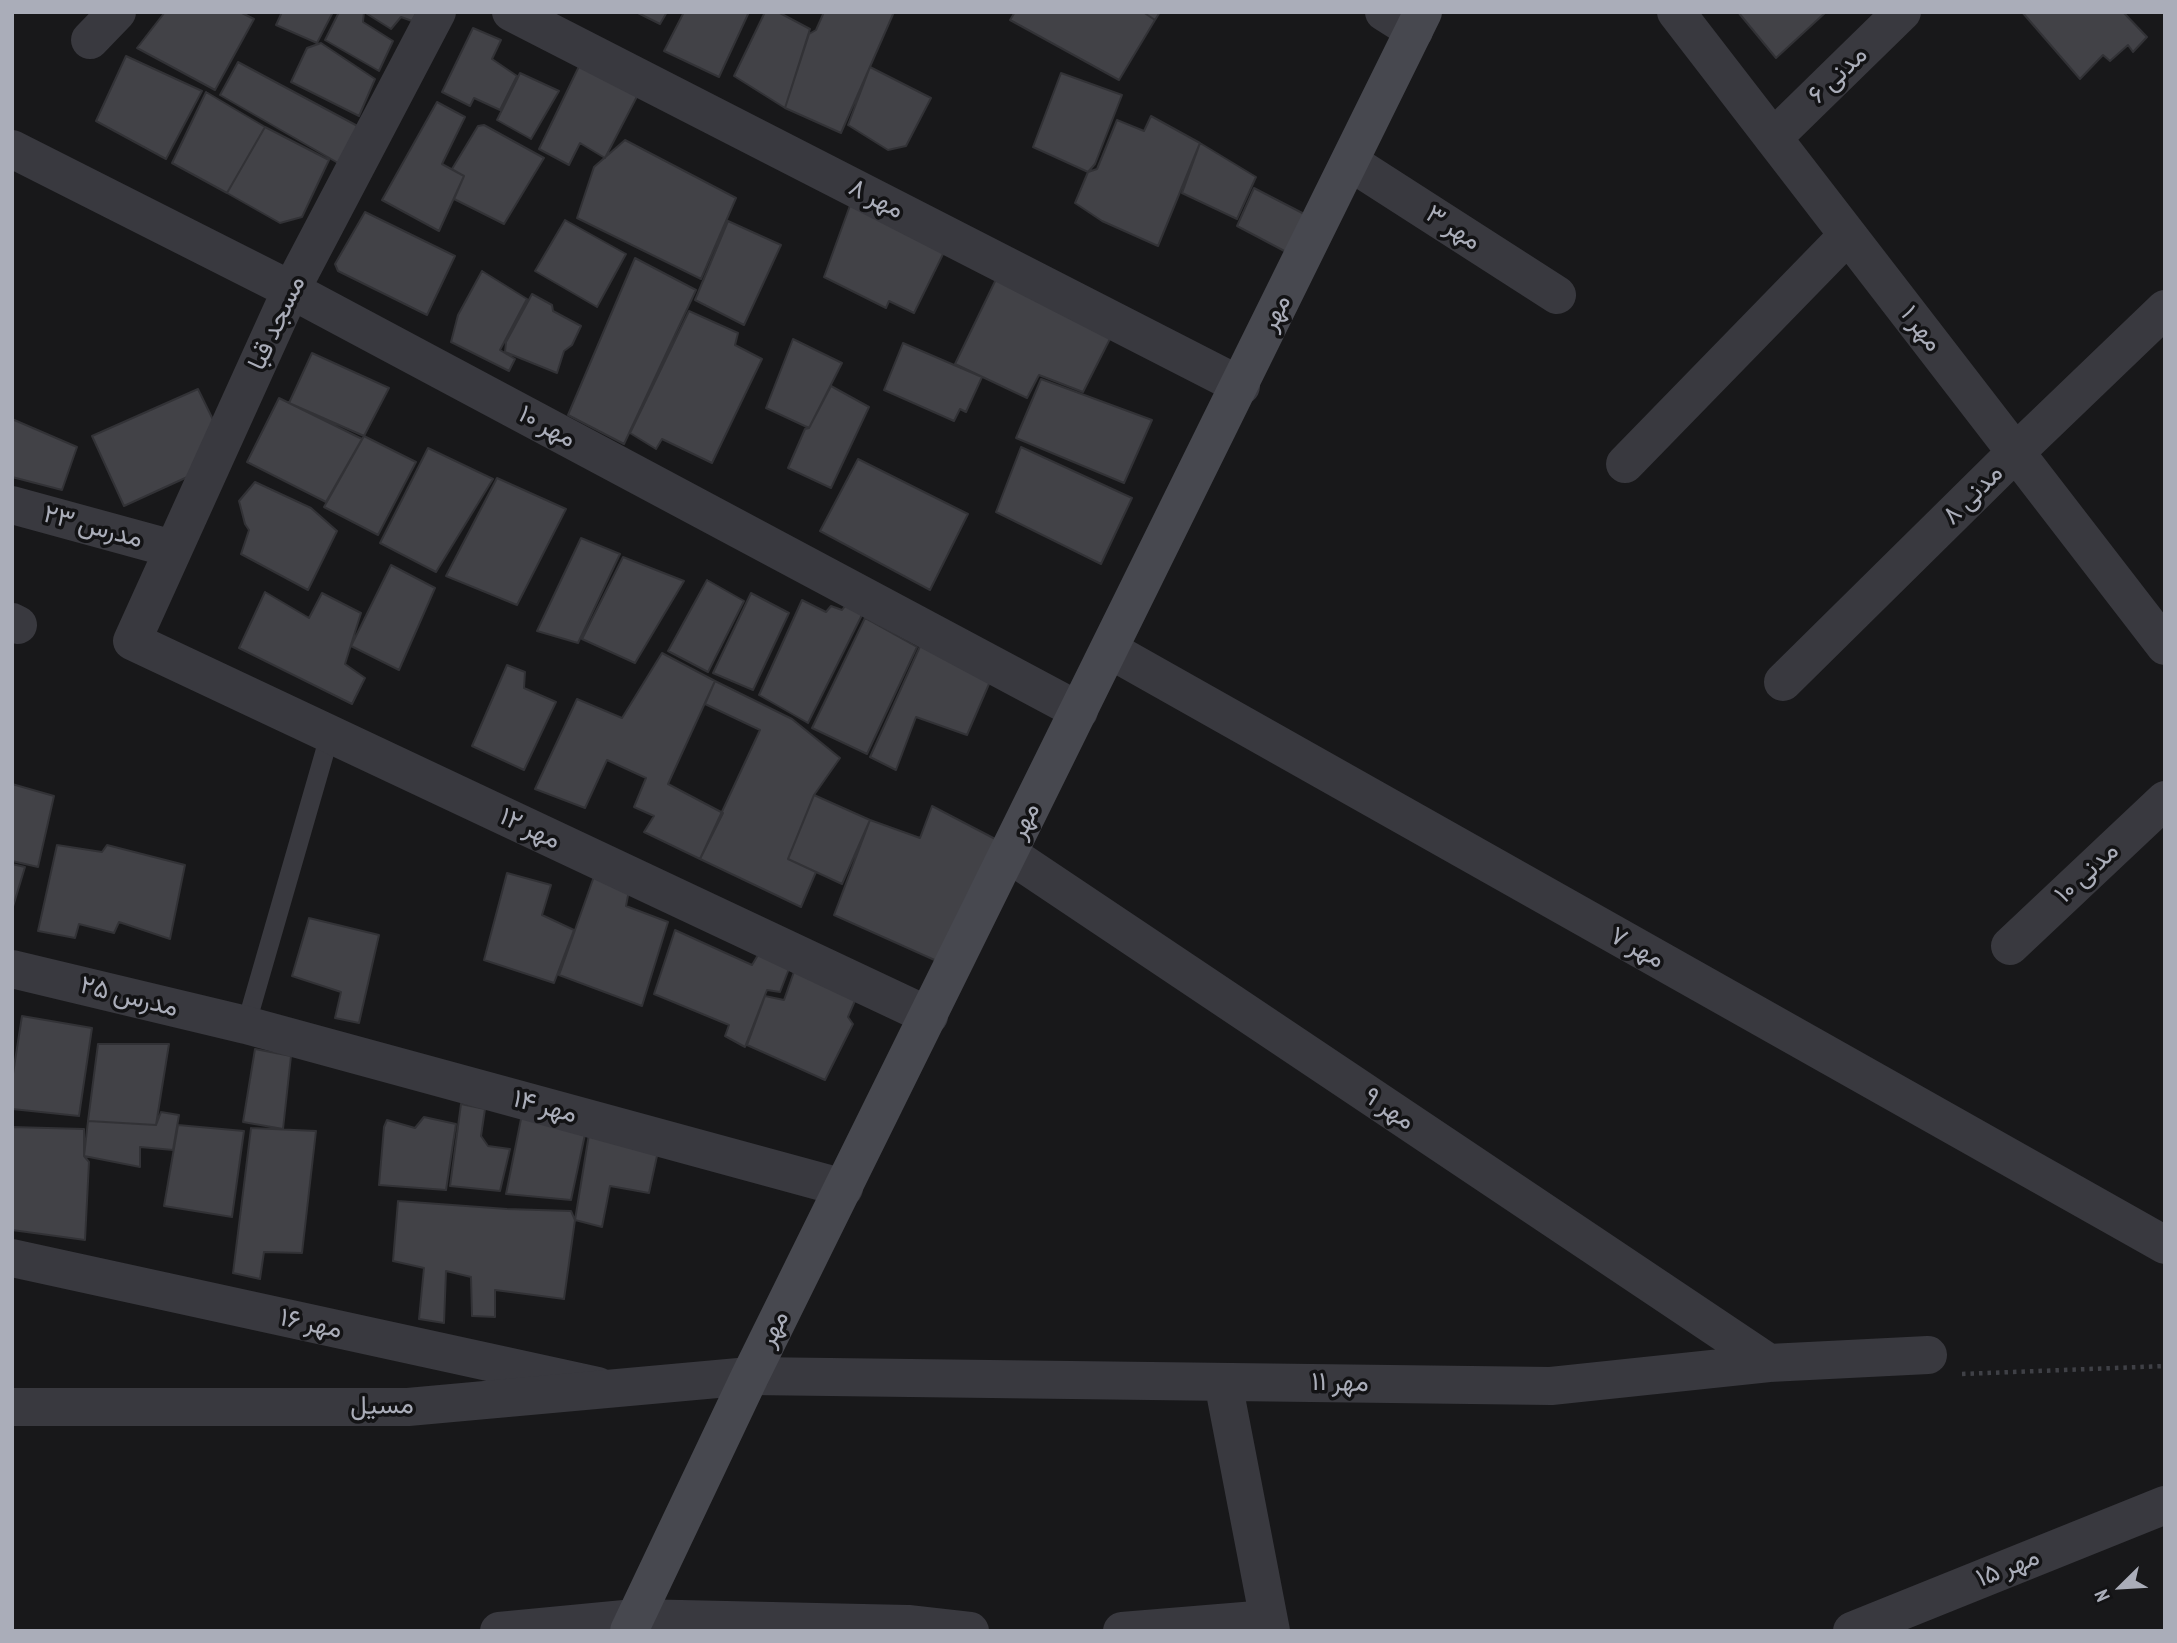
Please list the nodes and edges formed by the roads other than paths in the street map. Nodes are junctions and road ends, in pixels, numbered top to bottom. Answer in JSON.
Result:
{"nodes":[{"id":1,"x":117,"y":12,"type":"edge"},
{"id":2,"x":437,"y":12,"type":"edge"},
{"id":3,"x":511,"y":12,"type":"edge"},
{"id":4,"x":1676,"y":12,"type":"edge"},
{"id":5,"x":1902,"y":12,"type":"edge"},
{"id":6,"x":1407,"y":18,"type":"edge"},
{"id":7,"x":559,"y":23,"type":"edge"},
{"id":8,"x":90,"y":40,"type":"dead end"},
{"id":9,"x":1773,"y":138,"type":"junction"},
{"id":10,"x":12,"y":149,"type":"edge"},
{"id":11,"x":1350,"y":162,"type":"junction"},
{"id":12,"x":1848,"y":235,"type":"junction"},
{"id":13,"x":291,"y":290,"type":"junction"},
{"id":14,"x":1557,"y":295,"type":"dead end"},
{"id":15,"x":2165,"y":309,"type":"edge"},
{"id":16,"x":1241,"y":386,"type":"junction"},
{"id":17,"x":2016,"y":452,"type":"junction"},
{"id":18,"x":1625,"y":464,"type":"dead end"},
{"id":19,"x":12,"y":505,"type":"edge"},
{"id":20,"x":173,"y":549,"type":"junction"},
{"id":21,"x":132,"y":641,"type":"joint"},
{"id":22,"x":2165,"y":646,"type":"edge"},
{"id":23,"x":1110,"y":650,"type":"junction"},
{"id":24,"x":1783,"y":682,"type":"dead end"},
{"id":25,"x":1079,"y":711,"type":"junction"},
{"id":26,"x":330,"y":734,"type":"junction"},
{"id":27,"x":2165,"y":800,"type":"edge"},
{"id":28,"x":1009,"y":855,"type":"junction"},
{"id":29,"x":2010,"y":946,"type":"dead end"},
{"id":30,"x":12,"y":969,"type":"edge"},
{"id":31,"x":929,"y":1016,"type":"junction"},
{"id":32,"x":246,"y":1025,"type":"junction"},
{"id":33,"x":844,"y":1188,"type":"junction"},
{"id":34,"x":2165,"y":1245,"type":"edge"},
{"id":35,"x":12,"y":1258,"type":"edge"},
{"id":36,"x":1928,"y":1355,"type":"road end"},
{"id":37,"x":1769,"y":1363,"type":"junction"},
{"id":38,"x":751,"y":1376,"type":"junction"},
{"id":39,"x":1223,"y":1382,"type":"junction"},
{"id":40,"x":610,"y":1389,"type":"junction"},
{"id":41,"x":12,"y":1407,"type":"edge"},
{"id":42,"x":2165,"y":1505,"type":"edge"},
{"id":43,"x":632,"y":1624,"type":"edge"},
{"id":44,"x":1270,"y":1625,"type":"edge"},
{"id":45,"x":499,"y":1631,"type":"edge"},
{"id":46,"x":970,"y":1631,"type":"edge"},
{"id":47,"x":1122,"y":1631,"type":"edge"},
{"id":48,"x":1852,"y":1631,"type":"edge"}],
"edges":[{"from":1,"to":8,"type":"street"},
{"from":2,"to":13,"type":"street","name":"مسجد قبا"},
{"from":3,"to":7,"type":"street","name":"مهر ۸"},
{"from":4,"to":9,"type":"street","name":"مهر ۱"},
{"from":5,"to":9,"type":"street","name":"مدنی ۶"},
{"from":6,"to":11,"type":"main road","name":"مهر"},
{"from":7,"to":16,"type":"street","name":"مهر ۸"},
{"from":9,"to":12,"type":"street","name":"مهر ۱"},
{"from":10,"to":13,"type":"street","name":"مهر ۱۰"},
{"from":11,"to":14,"type":"street","name":"مهر ۳"},
{"from":11,"to":16,"type":"main road","name":"مهر"},
{"from":12,"to":17,"type":"street","name":"مهر ۱"},
{"from":12,"to":18,"type":"street"},
{"from":13,"to":20,"type":"street","name":"مسجد قبا"},
{"from":13,"to":25,"type":"street","name":"مهر ۱۰"},
{"from":15,"to":17,"type":"street","name":"مدنی ۸"},
{"from":16,"to":23,"type":"main road","name":"مهر"},
{"from":17,"to":22,"type":"street","name":"مهر ۱"},
{"from":17,"to":24,"type":"street","name":"مدنی ۸"},
{"from":19,"to":20,"type":"street","name":"مدرس ۲۳"},
{"from":20,"to":21,"type":"street","name":"مسجد قبا"},
{"from":21,"to":26,"type":"street","name":"مهر ۱۲"},
{"from":23,"to":25,"type":"main road","name":"مهر"},
{"from":23,"to":34,"type":"street","name":"مهر ۷"},
{"from":25,"to":28,"type":"main road","name":"مهر"},
{"from":26,"to":31,"type":"street","name":"مهر ۱۲"},
{"from":26,"to":32,"type":"lane"},
{"from":27,"to":29,"type":"street","name":"مدنی ۱۰"},
{"from":28,"to":31,"type":"main road","name":"مهر"},
{"from":28,"to":37,"type":"street","name":"مهر ۹"},
{"from":30,"to":32,"type":"street","name":"مدرس ۲۵"},
{"from":31,"to":33,"type":"main road","name":"مهر"},
{"from":32,"to":33,"type":"street","name":"مهر ۱۴"},
{"from":33,"to":38,"type":"main road","name":"مهر"},
{"from":35,"to":40,"type":"street","name":"مهر ۱۶"},
{"from":36,"to":37,"type":"street","name":"مهر ۱۱"},
{"from":37,"to":39,"type":"street","name":"مهر ۱۱"},
{"from":38,"to":39,"type":"street","name":"مهر ۱۱"},
{"from":38,"to":40,"type":"street","name":"مسیل"},
{"from":38,"to":43,"type":"main road","name":"مهر"},
{"from":39,"to":44,"type":"street"},
{"from":40,"to":41,"type":"street","name":"مسیل"},
{"from":42,"to":48,"type":"street","name":"مهر ۱۵"},
{"from":43,"to":45,"type":"street"},
{"from":43,"to":46,"type":"street"},
{"from":44,"to":47,"type":"street"}]}
